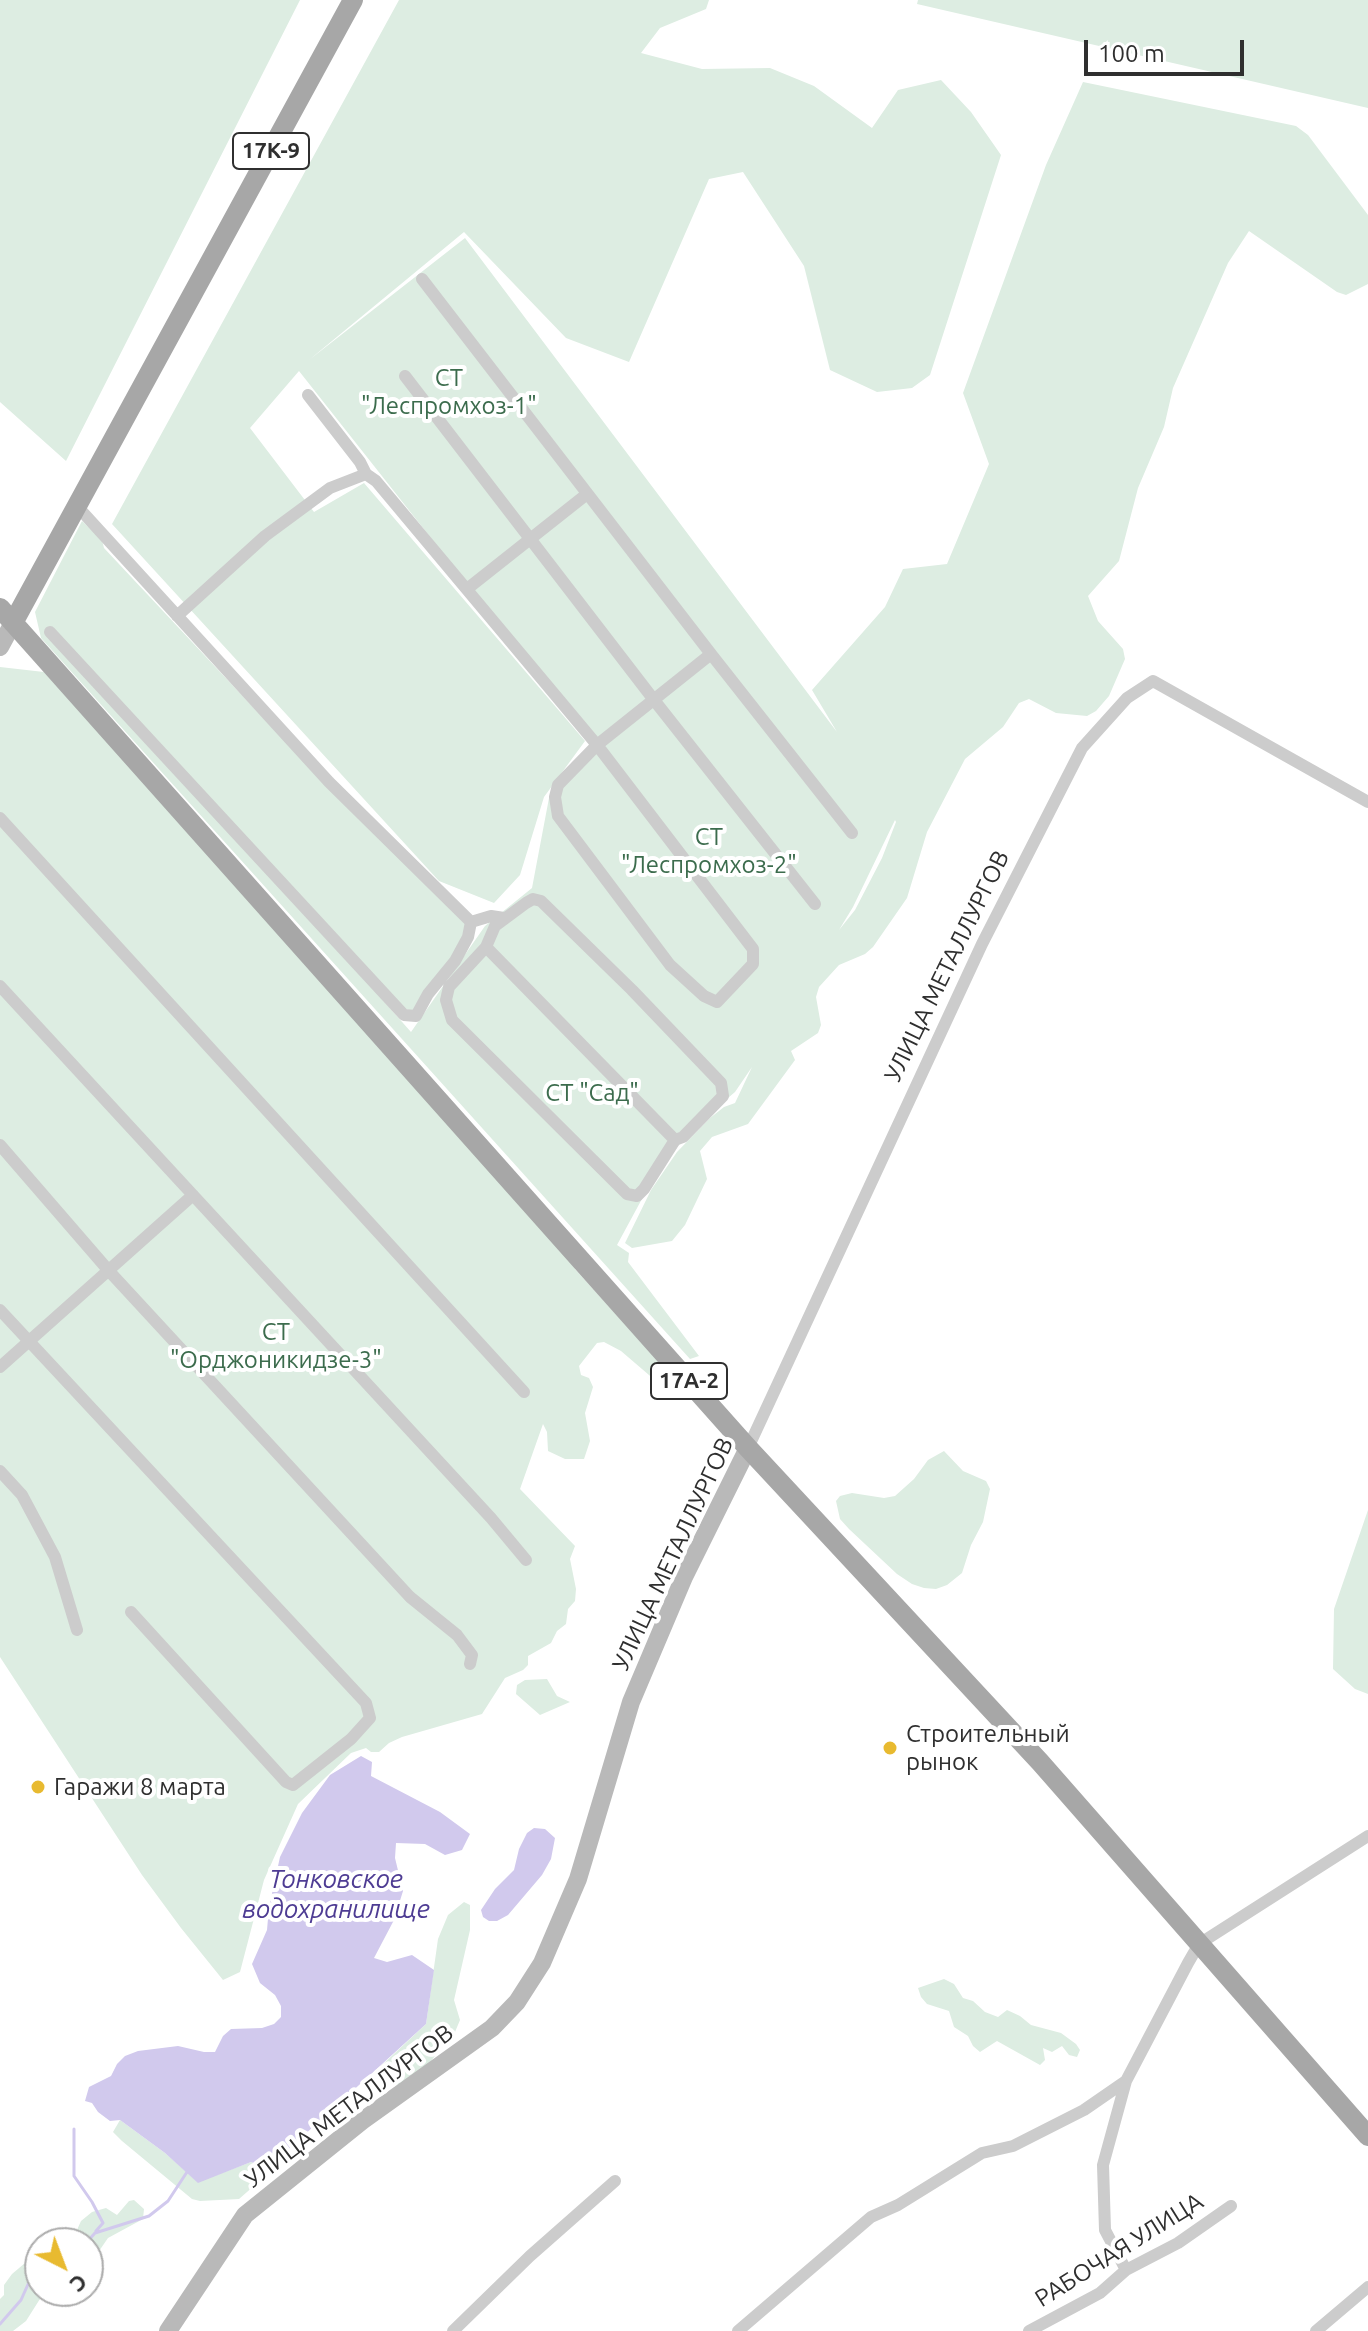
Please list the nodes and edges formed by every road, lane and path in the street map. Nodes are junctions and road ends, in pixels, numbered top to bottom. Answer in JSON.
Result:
{"nodes":[{"id":1,"x":353,"y":0,"type":"edge"},
{"id":2,"x":422,"y":279,"type":"dead end"},
{"id":3,"x":405,"y":376,"type":"dead end"},
{"id":4,"x":308,"y":395,"type":"dead end"},
{"id":5,"x":366,"y":474,"type":"junction"},
{"id":6,"x":587,"y":494,"type":"junction"},
{"id":7,"x":77,"y":506,"type":"junction"},
{"id":8,"x":530,"y":539,"type":"junction"},
{"id":9,"x":467,"y":589,"type":"junction"},
{"id":10,"x":7,"y":615,"type":"edge"},
{"id":11,"x":177,"y":616,"type":"junction"},
{"id":12,"x":50,"y":632,"type":"dead end"},
{"id":13,"x":0,"y":647,"type":"edge"},
{"id":14,"x":711,"y":654,"type":"junction"},
{"id":15,"x":654,"y":700,"type":"junction"},
{"id":16,"x":597,"y":745,"type":"junction"},
{"id":17,"x":1368,"y":802,"type":"edge"},
{"id":18,"x":0,"y":818,"type":"edge"},
{"id":19,"x":852,"y":833,"type":"dead end"},
{"id":20,"x":815,"y":904,"type":"dead end"},
{"id":21,"x":504,"y":918,"type":"junction"},
{"id":22,"x":471,"y":922,"type":"junction"},
{"id":23,"x":486,"y":947,"type":"junction"},
{"id":24,"x":0,"y":986,"type":"edge"},
{"id":25,"x":675,"y":1140,"type":"junction"},
{"id":26,"x":0,"y":1145,"type":"edge"},
{"id":27,"x":193,"y":1195,"type":"junction"},
{"id":28,"x":109,"y":1271,"type":"junction"},
{"id":29,"x":0,"y":1310,"type":"edge"},
{"id":30,"x":29,"y":1341,"type":"junction"},
{"id":31,"x":0,"y":1367,"type":"edge"},
{"id":32,"x":524,"y":1392,"type":"dead end"},
{"id":33,"x":748,"y":1448,"type":"junction"},
{"id":34,"x":0,"y":1471,"type":"edge"},
{"id":35,"x":526,"y":1560,"type":"dead end"},
{"id":36,"x":131,"y":1612,"type":"dead end"},
{"id":37,"x":77,"y":1630,"type":"dead end"},
{"id":38,"x":470,"y":1664,"type":"dead end"},
{"id":39,"x":1368,"y":1836,"type":"edge"},
{"id":40,"x":1199,"y":1944,"type":"junction"},
{"id":41,"x":1126,"y":2081,"type":"junction"},
{"id":42,"x":1368,"y":2136,"type":"edge"},
{"id":43,"x":615,"y":2181,"type":"dead end"},
{"id":44,"x":1231,"y":2206,"type":"dead end"},
{"id":45,"x":1126,"y":2270,"type":"junction"},
{"id":46,"x":1368,"y":2287,"type":"edge"},
{"id":47,"x":168,"y":2331,"type":"edge"},
{"id":48,"x":453,"y":2331,"type":"edge"},
{"id":49,"x":738,"y":2331,"type":"edge"},
{"id":50,"x":1029,"y":2331,"type":"edge"},
{"id":51,"x":1316,"y":2331,"type":"edge"}],
"edges":[{"from":1,"to":7,"type":"main road","number":"17К-9"},
{"from":2,"to":6,"type":"street"},
{"from":3,"to":8,"type":"street"},
{"from":4,"to":5,"type":"street"},
{"from":5,"to":9,"type":"street"},
{"from":5,"to":11,"type":"street"},
{"from":6,"to":8,"type":"street"},
{"from":6,"to":14,"type":"street"},
{"from":7,"to":10,"type":"main road","number":"17К-9"},
{"from":7,"to":11,"type":"street"},
{"from":8,"to":9,"type":"street"},
{"from":8,"to":15,"type":"street"},
{"from":9,"to":16,"type":"street"},
{"from":10,"to":13,"type":"street"},
{"from":10,"to":33,"type":"main road","number":"17А-2"},
{"from":11,"to":22,"type":"street"},
{"from":12,"to":22,"type":"street"},
{"from":14,"to":15,"type":"street"},
{"from":14,"to":19,"type":"street"},
{"from":15,"to":16,"type":"street"},
{"from":15,"to":20,"type":"street"},
{"from":16,"to":16,"type":"street"},
{"from":17,"to":33,"type":"street","name":"УЛИЦА МЕТАЛЛУРГОВ"},
{"from":18,"to":32,"type":"street"},
{"from":21,"to":22,"type":"street"},
{"from":21,"to":23,"type":"street"},
{"from":21,"to":25,"type":"street"},
{"from":23,"to":25,"type":"street"},
{"from":23,"to":25,"type":"street"},
{"from":24,"to":27,"type":"street"},
{"from":26,"to":28,"type":"street"},
{"from":27,"to":28,"type":"street"},
{"from":27,"to":35,"type":"street"},
{"from":28,"to":30,"type":"street"},
{"from":28,"to":38,"type":"street"},
{"from":29,"to":30,"type":"street"},
{"from":30,"to":31,"type":"street"},
{"from":30,"to":36,"type":"street"},
{"from":33,"to":40,"type":"main road","number":"17А-2"},
{"from":33,"to":47,"type":"street","name":"УЛИЦА МЕТАЛЛУРГОВ"},
{"from":34,"to":37,"type":"street"},
{"from":39,"to":40,"type":"street"},
{"from":40,"to":41,"type":"street"},
{"from":40,"to":42,"type":"main road","number":"17А-2"},
{"from":41,"to":45,"type":"street"},
{"from":41,"to":49,"type":"street"},
{"from":43,"to":48,"type":"street"},
{"from":44,"to":45,"type":"street","name":"РАБОЧАЯ УЛИЦА"},
{"from":45,"to":50,"type":"street","name":"РАБОЧАЯ УЛИЦА"},
{"from":46,"to":51,"type":"street"}]}
